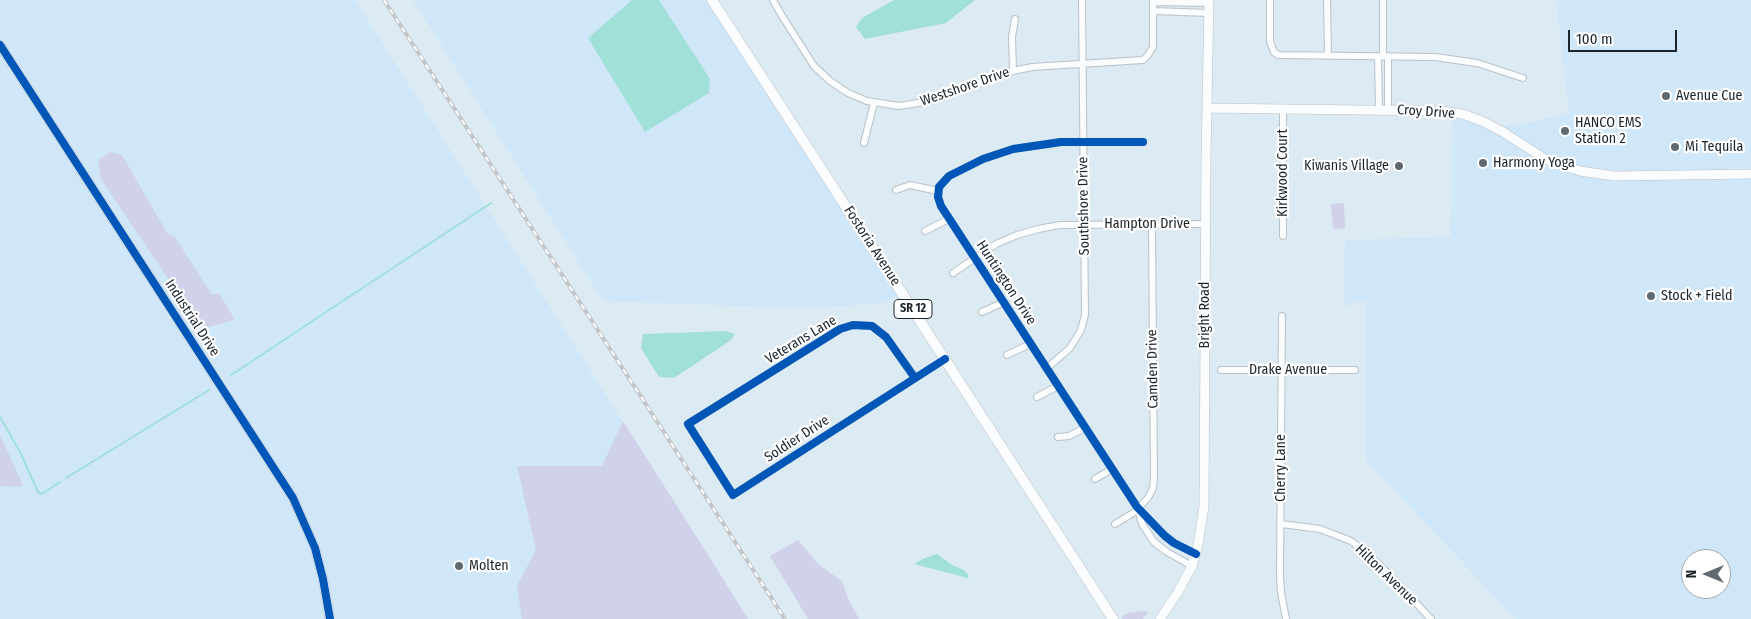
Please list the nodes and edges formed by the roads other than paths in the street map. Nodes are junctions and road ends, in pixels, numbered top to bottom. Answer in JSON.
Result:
{"nodes":[{"id":1,"x":712,"y":0,"type":"edge"},
{"id":2,"x":773,"y":0,"type":"edge"},
{"id":3,"x":1082,"y":0,"type":"edge"},
{"id":4,"x":1270,"y":0,"type":"edge"},
{"id":5,"x":1327,"y":0,"type":"edge"},
{"id":6,"x":1383,"y":0,"type":"edge"},
{"id":7,"x":1153,"y":1,"type":"edge"},
{"id":8,"x":1209,"y":2,"type":"edge"},
{"id":9,"x":1153,"y":11,"type":"junction"},
{"id":10,"x":1209,"y":13,"type":"junction"},
{"id":11,"x":1015,"y":19,"type":"dead end"},
{"id":12,"x":0,"y":45,"type":"edge"},
{"id":13,"x":1328,"y":56,"type":"junction"},
{"id":14,"x":1383,"y":56,"type":"junction"},
{"id":15,"x":1082,"y":63,"type":"junction"},
{"id":16,"x":1013,"y":71,"type":"junction"},
{"id":17,"x":1523,"y":78,"type":"dead end"},
{"id":18,"x":874,"y":103,"type":"junction"},
{"id":19,"x":1207,"y":108,"type":"junction"},
{"id":20,"x":1284,"y":109,"type":"junction"},
{"id":21,"x":1383,"y":110,"type":"junction"},
{"id":22,"x":1084,"y":142,"type":"junction"},
{"id":23,"x":1143,"y":142,"type":"dead end"},
{"id":24,"x":864,"y":143,"type":"dead end"},
{"id":25,"x":1751,"y":174,"type":"edge"},
{"id":26,"x":896,"y":190,"type":"dead end"},
{"id":27,"x":938,"y":191,"type":"junction"},
{"id":28,"x":949,"y":218,"type":"junction"},
{"id":29,"x":1085,"y":224,"type":"junction"},
{"id":30,"x":1152,"y":224,"type":"junction"},
{"id":31,"x":1206,"y":224,"type":"junction"},
{"id":32,"x":925,"y":231,"type":"dead end"},
{"id":33,"x":1283,"y":236,"type":"dead end"},
{"id":34,"x":975,"y":258,"type":"junction"},
{"id":35,"x":953,"y":273,"type":"dead end"},
{"id":36,"x":1004,"y":302,"type":"junction"},
{"id":37,"x":982,"y":312,"type":"dead end"},
{"id":38,"x":1282,"y":316,"type":"dead end"},
{"id":39,"x":1030,"y":344,"type":"junction"},
{"id":40,"x":1007,"y":355,"type":"dead end"},
{"id":41,"x":945,"y":359,"type":"junction"},
{"id":42,"x":1047,"y":368,"type":"junction"},
{"id":43,"x":1221,"y":370,"type":"dead end"},
{"id":44,"x":1281,"y":370,"type":"junction"},
{"id":45,"x":1355,"y":370,"type":"dead end"},
{"id":46,"x":916,"y":378,"type":"junction"},
{"id":47,"x":1058,"y":386,"type":"junction"},
{"id":48,"x":1037,"y":397,"type":"dead end"},
{"id":49,"x":688,"y":424,"type":"joint"},
{"id":50,"x":1085,"y":428,"type":"junction"},
{"id":51,"x":1058,"y":437,"type":"dead end"},
{"id":52,"x":1112,"y":469,"type":"junction"},
{"id":53,"x":1095,"y":479,"type":"dead end"},
{"id":54,"x":1137,"y":508,"type":"junction"},
{"id":55,"x":1115,"y":524,"type":"dead end"},
{"id":56,"x":1280,"y":524,"type":"junction"},
{"id":57,"x":1196,"y":554,"type":"junction"},
{"id":58,"x":1192,"y":566,"type":"junction"},
{"id":59,"x":330,"y":619,"type":"edge"},
{"id":60,"x":1113,"y":619,"type":"edge"},
{"id":61,"x":1160,"y":619,"type":"edge"},
{"id":62,"x":1286,"y":619,"type":"edge"},
{"id":63,"x":1431,"y":619,"type":"edge"}],
"edges":[{"from":1,"to":41,"type":"main road","name":"Fostoria Avenue","number":"SR 12"},
{"from":2,"to":18,"type":"street","name":"Westshore Drive"},
{"from":3,"to":15,"type":"street","name":"Southshore Drive"},
{"from":4,"to":13,"type":"street"},
{"from":5,"to":13,"type":"street"},
{"from":6,"to":14,"type":"street"},
{"from":7,"to":8,"type":"street"},
{"from":7,"to":9,"type":"street","name":"Westshore Drive"},
{"from":8,"to":10,"type":"street","name":"Bright Road"},
{"from":9,"to":10,"type":"street"},
{"from":9,"to":15,"type":"street","name":"Westshore Drive"},
{"from":10,"to":19,"type":"street","name":"Bright Road"},
{"from":11,"to":16,"type":"street"},
{"from":12,"to":59,"type":"street","name":"Industrial Drive"},
{"from":13,"to":14,"type":"street"},
{"from":14,"to":17,"type":"street"},
{"from":14,"to":21,"type":"street"},
{"from":15,"to":16,"type":"street","name":"Westshore Drive"},
{"from":15,"to":22,"type":"street","name":"Southshore Drive"},
{"from":16,"to":18,"type":"street","name":"Westshore Drive"},
{"from":18,"to":24,"type":"street"},
{"from":19,"to":20,"type":"street","name":"Croy Drive"},
{"from":19,"to":31,"type":"street","name":"Bright Road"},
{"from":20,"to":21,"type":"street","name":"Croy Drive"},
{"from":20,"to":33,"type":"street","name":"Kirkwood Court"},
{"from":21,"to":25,"type":"street","name":"Croy Drive"},
{"from":22,"to":23,"type":"street"},
{"from":22,"to":27,"type":"street"},
{"from":22,"to":29,"type":"street","name":"Southshore Drive"},
{"from":26,"to":27,"type":"street"},
{"from":27,"to":28,"type":"street","name":"Huntington Drive"},
{"from":28,"to":32,"type":"street"},
{"from":28,"to":34,"type":"street","name":"Huntington Drive"},
{"from":29,"to":30,"type":"street","name":"Hampton Drive"},
{"from":29,"to":34,"type":"street","name":"Hampton Drive"},
{"from":29,"to":42,"type":"street","name":"Southshore Drive"},
{"from":30,"to":31,"type":"street","name":"Hampton Drive"},
{"from":30,"to":54,"type":"street","name":"Camden Drive"},
{"from":31,"to":57,"type":"street","name":"Bright Road"},
{"from":34,"to":35,"type":"street","name":"Hampton Drive"},
{"from":34,"to":36,"type":"street","name":"Huntington Drive"},
{"from":36,"to":37,"type":"street"},
{"from":36,"to":39,"type":"street","name":"Huntington Drive"},
{"from":38,"to":44,"type":"street","name":"Cherry Lane"},
{"from":39,"to":40,"type":"street"},
{"from":39,"to":42,"type":"street","name":"Huntington Drive"},
{"from":41,"to":46,"type":"street","name":"Soldier Drive"},
{"from":41,"to":60,"type":"main road","name":"Fostoria Avenue","number":"SR 12"},
{"from":42,"to":47,"type":"street","name":"Huntington Drive"},
{"from":43,"to":44,"type":"street","name":"Drake Avenue"},
{"from":44,"to":45,"type":"street","name":"Drake Avenue"},
{"from":44,"to":56,"type":"street","name":"Cherry Lane"},
{"from":46,"to":49,"type":"street","name":"Veterans Lane"},
{"from":46,"to":49,"type":"street","name":"Soldier Drive"},
{"from":47,"to":48,"type":"street"},
{"from":47,"to":50,"type":"street","name":"Huntington Drive"},
{"from":50,"to":51,"type":"street"},
{"from":50,"to":52,"type":"street","name":"Huntington Drive"},
{"from":52,"to":53,"type":"street"},
{"from":52,"to":54,"type":"street","name":"Huntington Drive"},
{"from":54,"to":55,"type":"street","name":"Camden Drive"},
{"from":54,"to":57,"type":"street","name":"Huntington Drive"},
{"from":54,"to":58,"type":"street","name":"Huntington Drive"},
{"from":56,"to":62,"type":"street","name":"Cherry Lane"},
{"from":56,"to":63,"type":"street","name":"Hilton Avenue"},
{"from":57,"to":58,"type":"street","name":"Bright Road"},
{"from":58,"to":61,"type":"street","name":"Bright Road"}]}
